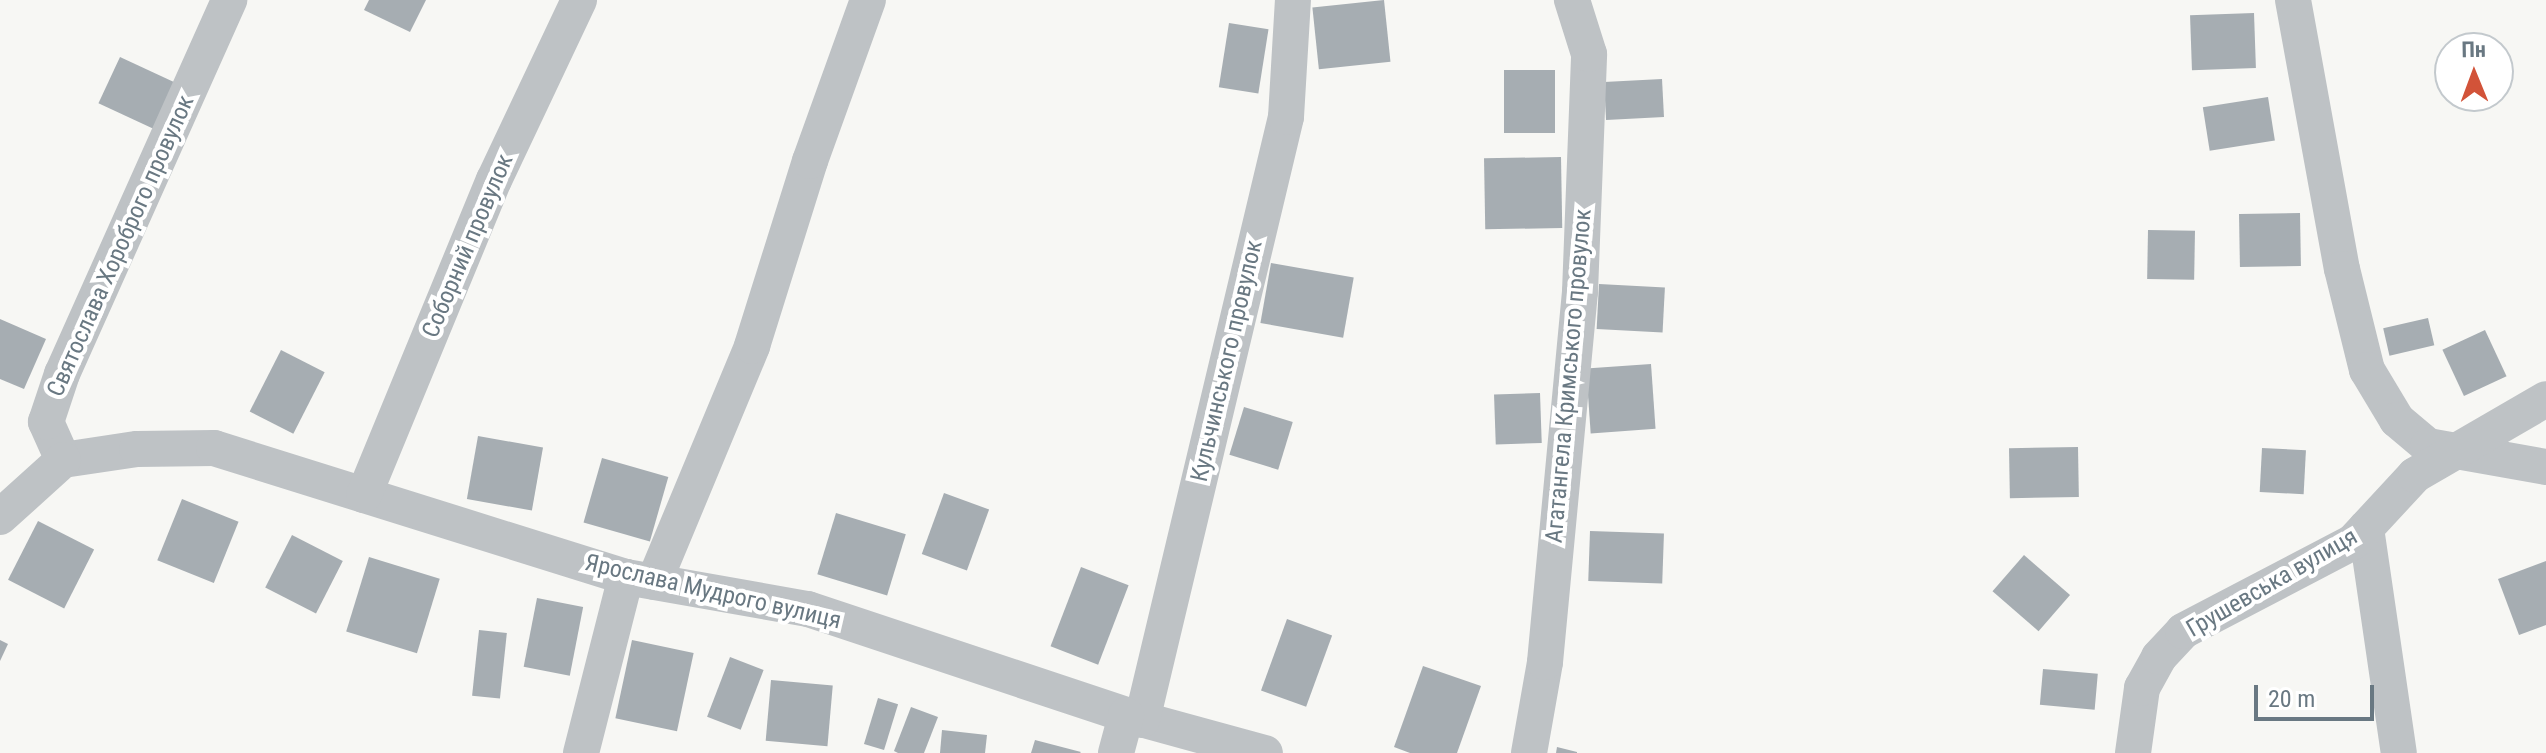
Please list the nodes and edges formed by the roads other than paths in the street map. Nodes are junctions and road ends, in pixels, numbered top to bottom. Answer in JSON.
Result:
{"nodes":[{"id":1,"x":229,"y":0,"type":"edge"},
{"id":2,"x":579,"y":0,"type":"edge"},
{"id":3,"x":868,"y":0,"type":"edge"},
{"id":4,"x":1293,"y":0,"type":"edge"},
{"id":5,"x":1572,"y":0,"type":"edge"},
{"id":6,"x":2293,"y":0,"type":"edge"},
{"id":7,"x":2546,"y":399,"type":"edge"},
{"id":8,"x":2456,"y":449,"type":"junction"},
{"id":9,"x":63,"y":460,"type":"junction"},
{"id":10,"x":2546,"y":467,"type":"edge"},
{"id":11,"x":364,"y":495,"type":"junction"},
{"id":12,"x":0,"y":517,"type":"edge"},
{"id":13,"x":2366,"y":528,"type":"junction"},
{"id":14,"x":640,"y":580,"type":"junction"},
{"id":15,"x":1134,"y":718,"type":"junction"},
{"id":16,"x":581,"y":753,"type":"edge"},
{"id":17,"x":1116,"y":753,"type":"edge"},
{"id":18,"x":1265,"y":753,"type":"edge"},
{"id":19,"x":1529,"y":753,"type":"edge"},
{"id":20,"x":2133,"y":753,"type":"edge"},
{"id":21,"x":2399,"y":753,"type":"edge"}],
"edges":[{"from":1,"to":9,"type":"street","name":"Святослава Хороброго провулок"},
{"from":2,"to":11,"type":"street","name":"Соборний провулок"},
{"from":3,"to":14,"type":"street"},
{"from":4,"to":15,"type":"street","name":"Кульчинського провулок"},
{"from":5,"to":19,"type":"street","name":"Агатангела Кримського провулок"},
{"from":6,"to":8,"type":"street"},
{"from":7,"to":8,"type":"street","name":"Грушевська вулиця"},
{"from":8,"to":10,"type":"street"},
{"from":8,"to":13,"type":"street","name":"Грушевська вулиця"},
{"from":9,"to":11,"type":"street","name":"Ярослава Мудрого вулиця"},
{"from":9,"to":12,"type":"street"},
{"from":11,"to":14,"type":"street","name":"Ярослава Мудрого вулиця"},
{"from":13,"to":20,"type":"street","name":"Грушевська вулиця"},
{"from":13,"to":21,"type":"street"},
{"from":14,"to":15,"type":"street","name":"Ярослава Мудрого вулиця"},
{"from":14,"to":16,"type":"street"},
{"from":15,"to":17,"type":"street","name":"Кульчинського провулок"},
{"from":15,"to":18,"type":"street","name":"Ярослава Мудрого вулиця"}]}
